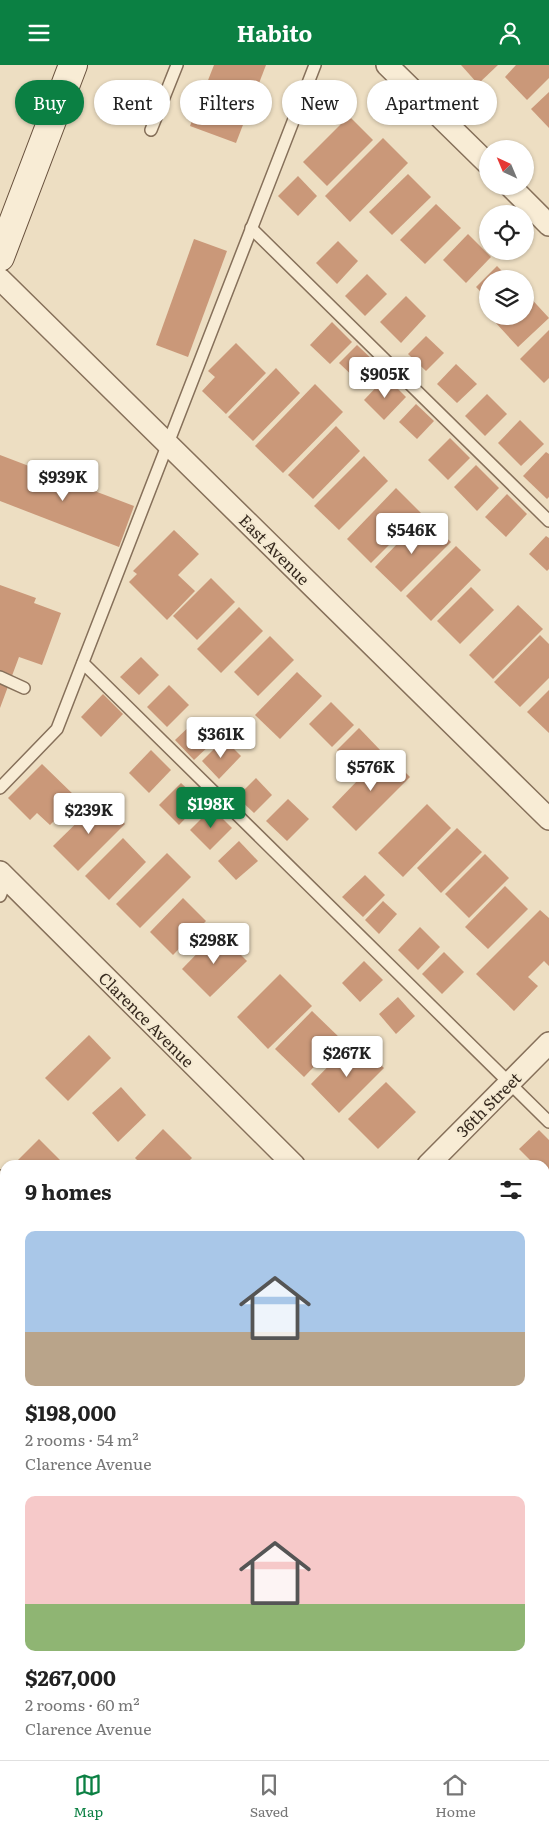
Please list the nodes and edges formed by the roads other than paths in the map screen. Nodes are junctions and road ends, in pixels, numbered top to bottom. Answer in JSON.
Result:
{"nodes":[{"id":1,"x":72,"y":65,"type":"edge"},
{"id":2,"x":177,"y":65,"type":"edge"},
{"id":3,"x":315,"y":65,"type":"edge"},
{"id":4,"x":387,"y":65,"type":"edge"},
{"id":5,"x":151,"y":130,"type":"dead end"},
{"id":6,"x":479,"y":155,"type":"edge"},
{"id":7,"x":519,"y":195,"type":"edge"},
{"id":8,"x":549,"y":225,"type":"edge"},
{"id":9,"x":251,"y":228,"type":"junction"},
{"id":10,"x":0,"y":257,"type":"edge"},
{"id":11,"x":0,"y":279,"type":"edge"},
{"id":12,"x":168,"y":443,"type":"junction"},
{"id":13,"x":549,"y":521,"type":"edge"},
{"id":14,"x":82,"y":663,"type":"junction"},
{"id":15,"x":0,"y":677,"type":"edge"},
{"id":16,"x":24,"y":688,"type":"dead end"},
{"id":17,"x":0,"y":788,"type":"edge"},
{"id":18,"x":549,"y":819,"type":"edge"},
{"id":19,"x":2,"y":882,"type":"edge"},
{"id":20,"x":549,"y":1043,"type":"edge"},
{"id":21,"x":509,"y":1083,"type":"junction"},
{"id":22,"x":549,"y":1123,"type":"edge"},
{"id":23,"x":289,"y":1160,"type":"edge"},
{"id":24,"x":433,"y":1160,"type":"edge"}],
"edges":[{"from":1,"to":10,"type":"main road"},
{"from":2,"to":5,"type":"lane"},
{"from":3,"to":9,"type":"lane"},
{"from":4,"to":6,"type":"street"},
{"from":7,"to":8,"type":"street"},
{"from":9,"to":12,"type":"lane"},
{"from":9,"to":13,"type":"lane"},
{"from":11,"to":12,"type":"street","name":"East Avenue"},
{"from":12,"to":14,"type":"lane"},
{"from":12,"to":18,"type":"street","name":"East Avenue"},
{"from":14,"to":17,"type":"lane"},
{"from":14,"to":21,"type":"lane"},
{"from":15,"to":16,"type":"lane"},
{"from":19,"to":23,"type":"street","name":"Clarence Avenue"},
{"from":20,"to":21,"type":"street","name":"36th Street"},
{"from":21,"to":22,"type":"lane"},
{"from":21,"to":24,"type":"street","name":"36th Street"}]}
